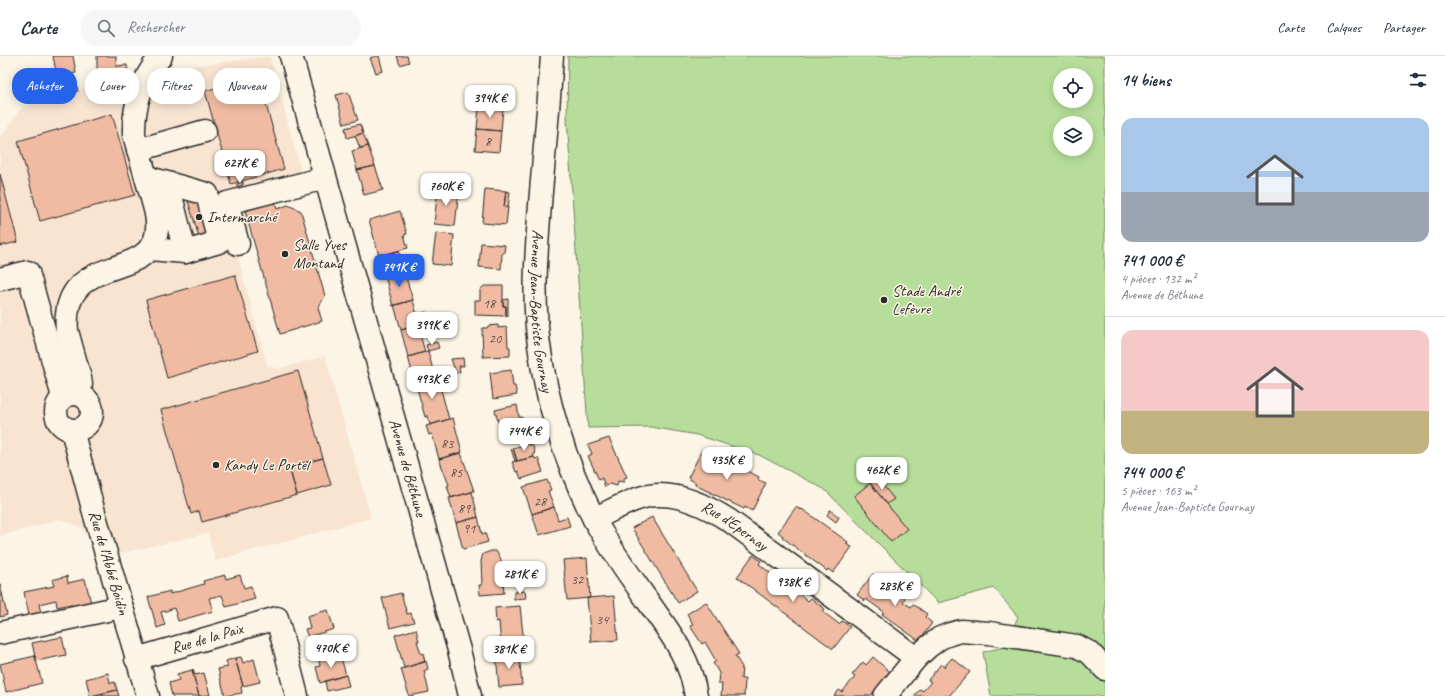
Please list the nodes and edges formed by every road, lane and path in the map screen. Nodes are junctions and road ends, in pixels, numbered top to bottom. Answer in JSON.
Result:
{"nodes":[{"id":1,"x":161,"y":56,"type":"edge"},
{"id":2,"x":291,"y":56,"type":"edge"},
{"id":3,"x":552,"y":56,"type":"edge"},
{"id":4,"x":205,"y":132,"type":"dead end"},
{"id":5,"x":138,"y":150,"type":"junction"},
{"id":6,"x":146,"y":177,"type":"junction"},
{"id":7,"x":325,"y":178,"type":"junction"},
{"id":8,"x":168,"y":184,"type":"junction"},
{"id":9,"x":238,"y":244,"type":"dead end"},
{"id":10,"x":150,"y":249,"type":"junction"},
{"id":11,"x":185,"y":252,"type":"junction"},
{"id":12,"x":0,"y":280,"type":"edge"},
{"id":13,"x":71,"y":396,"type":"junction"},
{"id":14,"x":72,"y":430,"type":"junction"},
{"id":15,"x":594,"y":519,"type":"junction"},
{"id":16,"x":121,"y":607,"type":"junction"},
{"id":17,"x":0,"y":633,"type":"edge"},
{"id":18,"x":916,"y":658,"type":"junction"},
{"id":19,"x":136,"y":659,"type":"junction"},
{"id":20,"x":1105,"y":669,"type":"edge"},
{"id":21,"x":148,"y":696,"type":"edge"},
{"id":22,"x":297,"y":696,"type":"edge"},
{"id":23,"x":470,"y":696,"type":"edge"},
{"id":24,"x":696,"y":696,"type":"edge"},
{"id":25,"x":885,"y":696,"type":"edge"}],
"edges":[{"from":1,"to":5,"type":"street"},
{"from":2,"to":7,"type":"street","name":"Avenue de Béthune"},
{"from":3,"to":15,"type":"street","name":"Avenue Jean-Baptiste Gournay"},
{"from":4,"to":5,"type":"street"},
{"from":5,"to":6,"type":"street"},
{"from":6,"to":8,"type":"street"},
{"from":6,"to":10,"type":"street"},
{"from":7,"to":9,"type":"street"},
{"from":7,"to":23,"type":"street","name":"Avenue de Béthune"},
{"from":8,"to":11,"type":"street"},
{"from":8,"to":11,"type":"street"},
{"from":10,"to":11,"type":"street"},
{"from":10,"to":13,"type":"street"},
{"from":12,"to":13,"type":"street"},
{"from":13,"to":14,"type":"street"},
{"from":13,"to":14,"type":"street"},
{"from":14,"to":16,"type":"street","name":"Rue de l'Abbé Boidin"},
{"from":15,"to":18,"type":"street","name":"Rue d'Epernay"},
{"from":15,"to":24,"type":"street","name":"Avenue Jean-Baptiste Gournay"},
{"from":16,"to":17,"type":"street"},
{"from":16,"to":19,"type":"street","name":"Rue de l'Abbé Boidin"},
{"from":18,"to":20,"type":"street"},
{"from":18,"to":25,"type":"street"},
{"from":19,"to":21,"type":"street","name":"Rue de l'Abbé Boidin"},
{"from":19,"to":22,"type":"street","name":"Rue de la Paix"}]}
